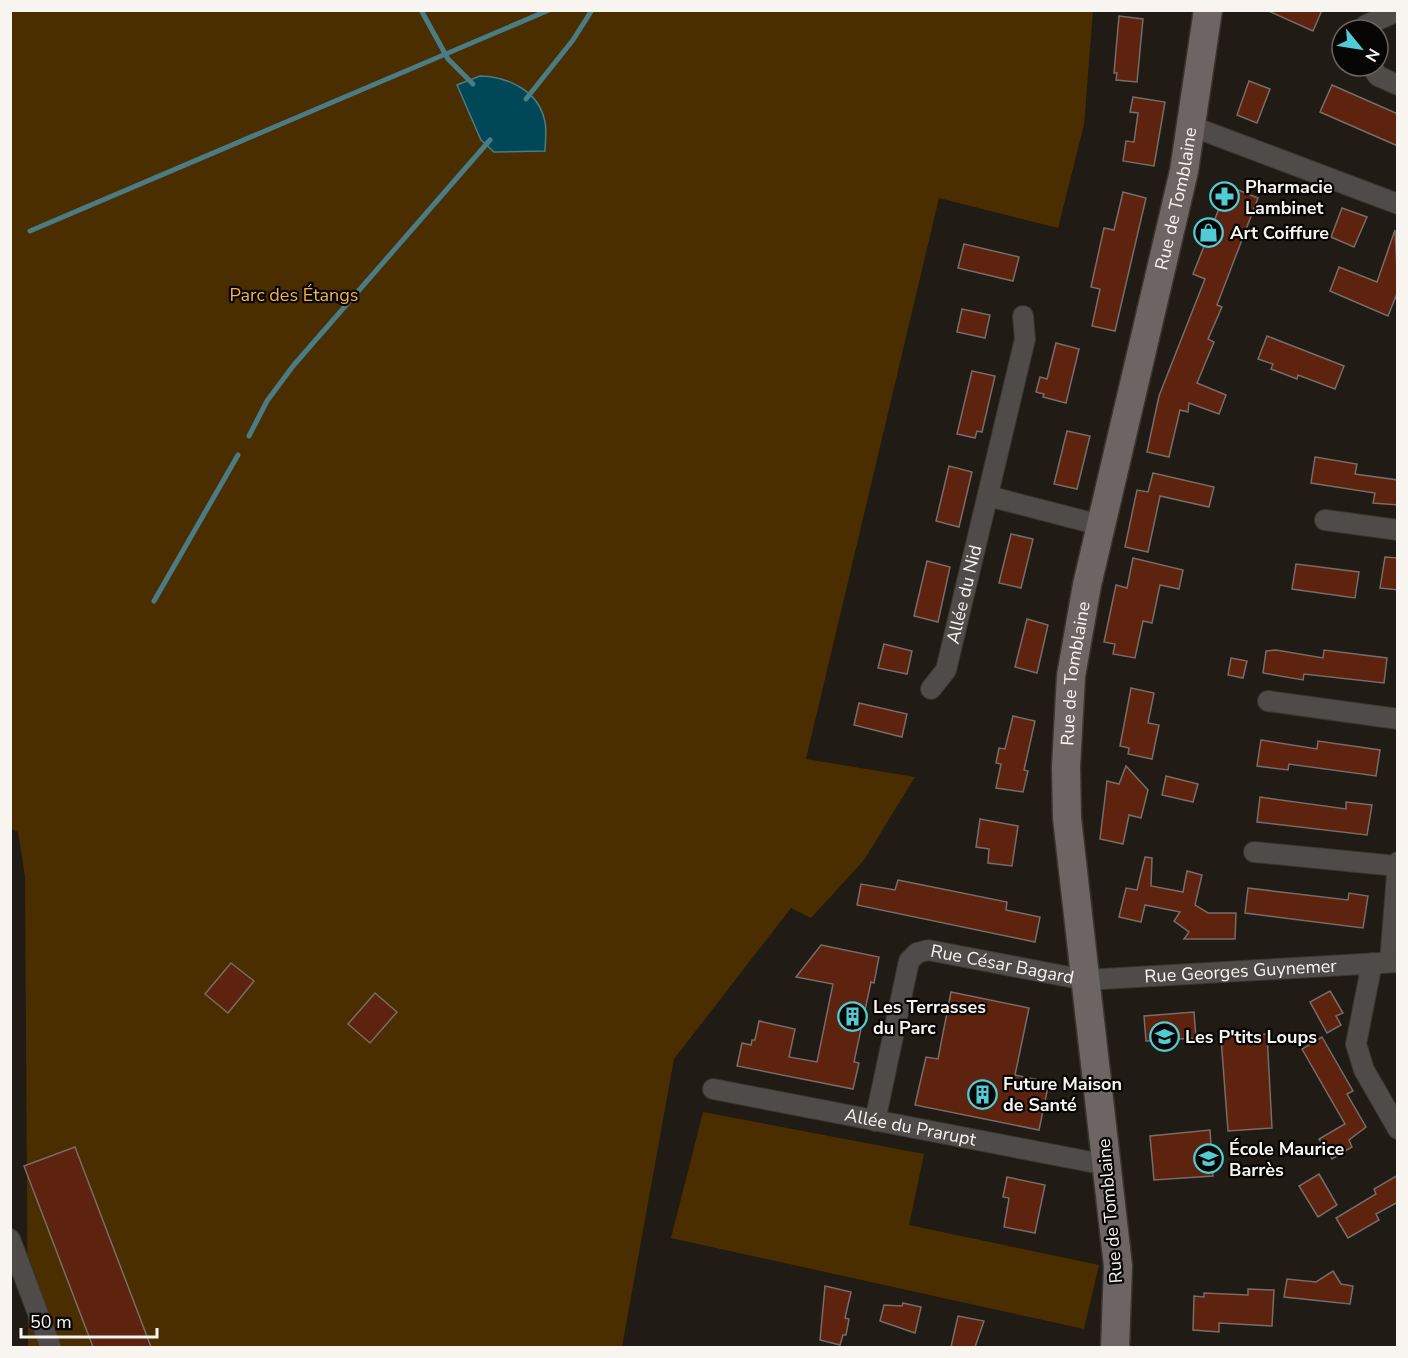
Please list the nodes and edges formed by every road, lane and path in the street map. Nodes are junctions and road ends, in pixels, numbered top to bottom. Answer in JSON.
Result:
{"nodes":[{"id":1,"x":1208,"y":10,"type":"edge"},
{"id":2,"x":1398,"y":11,"type":"edge"},
{"id":3,"x":1378,"y":18,"type":"edge"},
{"id":4,"x":1382,"y":78,"type":"edge"},
{"id":5,"x":1398,"y":85,"type":"edge"},
{"id":6,"x":1191,"y":126,"type":"junction"},
{"id":7,"x":1398,"y":204,"type":"edge"},
{"id":8,"x":1023,"y":316,"type":"dead end"},
{"id":9,"x":988,"y":496,"type":"junction"},
{"id":10,"x":1325,"y":520,"type":"dead end"},
{"id":11,"x":1100,"y":525,"type":"junction"},
{"id":12,"x":1398,"y":530,"type":"edge"},
{"id":13,"x":931,"y":689,"type":"dead end"},
{"id":14,"x":1268,"y":701,"type":"dead end"},
{"id":15,"x":1398,"y":719,"type":"edge"},
{"id":16,"x":1254,"y":852,"type":"dead end"},
{"id":17,"x":1397,"y":864,"type":"edge"},
{"id":18,"x":1387,"y":963,"type":"edge"},
{"id":19,"x":1085,"y":980,"type":"junction"},
{"id":20,"x":714,"y":1089,"type":"dead end"},
{"id":21,"x":875,"y":1121,"type":"junction"},
{"id":22,"x":1398,"y":1129,"type":"edge"},
{"id":23,"x":1108,"y":1162,"type":"junction"},
{"id":24,"x":10,"y":1239,"type":"edge"},
{"id":25,"x":51,"y":1347,"type":"edge"},
{"id":26,"x":1115,"y":1347,"type":"edge"}],
"edges":[{"from":1,"to":6,"type":"main road","name":"Rue de Tomblaine"},
{"from":2,"to":3,"type":"street"},
{"from":4,"to":5,"type":"street"},
{"from":6,"to":7,"type":"street"},
{"from":6,"to":11,"type":"main road","name":"Rue de Tomblaine"},
{"from":8,"to":9,"type":"street","name":"Allée du Nid"},
{"from":9,"to":11,"type":"street"},
{"from":9,"to":13,"type":"street","name":"Allée du Nid"},
{"from":10,"to":12,"type":"street"},
{"from":11,"to":19,"type":"main road","name":"Rue de Tomblaine"},
{"from":14,"to":15,"type":"street"},
{"from":16,"to":17,"type":"street"},
{"from":17,"to":18,"type":"street"},
{"from":18,"to":19,"type":"street","name":"Rue Georges Guynemer"},
{"from":18,"to":22,"type":"street"},
{"from":19,"to":21,"type":"street","name":"Rue César Bagard"},
{"from":19,"to":23,"type":"main road","name":"Rue de Tomblaine"},
{"from":20,"to":21,"type":"street","name":"Allée du Prarupt"},
{"from":21,"to":23,"type":"street","name":"Allée du Prarupt"},
{"from":23,"to":26,"type":"main road","name":"Rue de Tomblaine"},
{"from":24,"to":25,"type":"street"}]}
